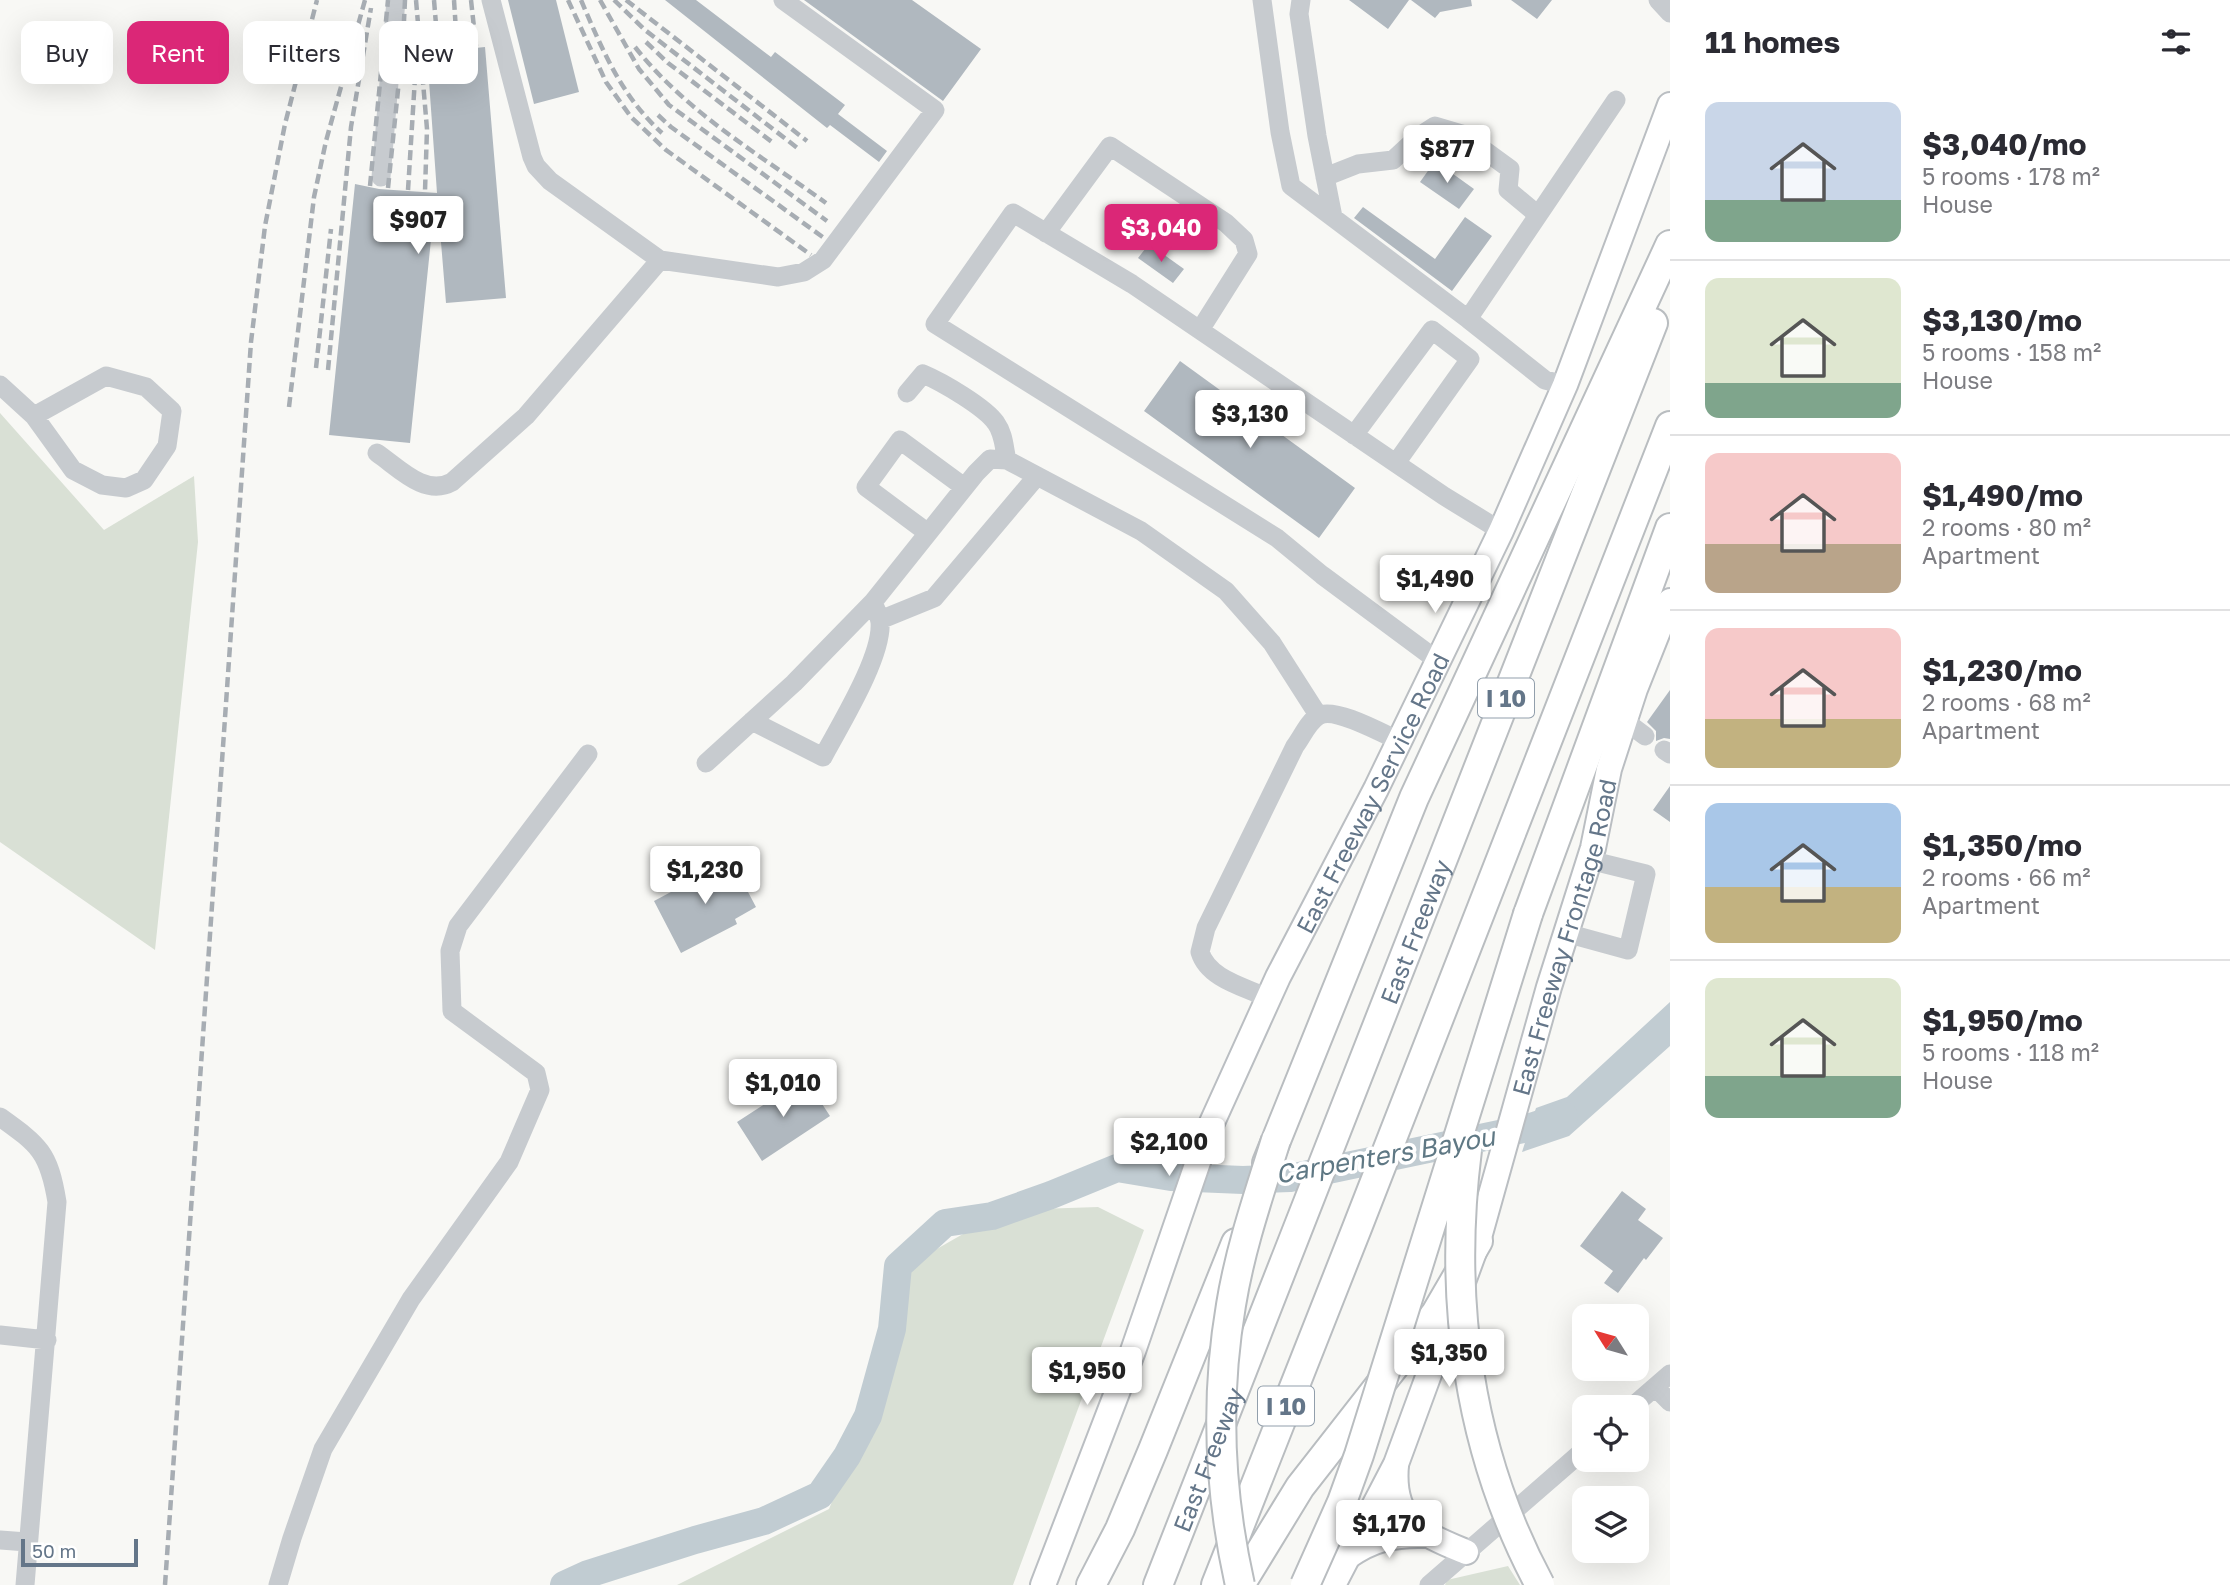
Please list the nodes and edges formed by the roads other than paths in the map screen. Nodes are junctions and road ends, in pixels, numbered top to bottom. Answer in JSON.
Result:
{"nodes":[{"id":1,"x":397,"y":0,"type":"edge"},
{"id":2,"x":491,"y":0,"type":"edge"},
{"id":3,"x":783,"y":0,"type":"edge"},
{"id":4,"x":1262,"y":0,"type":"edge"},
{"id":5,"x":1301,"y":0,"type":"edge"},
{"id":6,"x":1658,"y":0,"type":"edge"},
{"id":7,"x":1670,"y":13,"type":"edge"},
{"id":8,"x":1616,"y":100,"type":"dead end"},
{"id":9,"x":1670,"y":105,"type":"edge"},
{"id":10,"x":381,"y":177,"type":"dead end"},
{"id":11,"x":1325,"y":177,"type":"junction"},
{"id":12,"x":1538,"y":215,"type":"junction"},
{"id":13,"x":1333,"y":217,"type":"junction"},
{"id":14,"x":1046,"y":233,"type":"junction"},
{"id":15,"x":1670,"y":245,"type":"edge"},
{"id":16,"x":660,"y":260,"type":"junction"},
{"id":17,"x":1670,"y":279,"type":"edge"},
{"id":18,"x":1468,"y":319,"type":"junction"},
{"id":19,"x":1200,"y":330,"type":"junction"},
{"id":20,"x":0,"y":385,"type":"edge"},
{"id":21,"x":1565,"y":385,"type":"junction"},
{"id":22,"x":906,"y":393,"type":"dead end"},
{"id":23,"x":34,"y":416,"type":"junction"},
{"id":24,"x":1670,"y":426,"type":"edge"},
{"id":25,"x":1354,"y":435,"type":"junction"},
{"id":26,"x":377,"y":453,"type":"dead end"},
{"id":27,"x":1007,"y":460,"type":"junction"},
{"id":28,"x":1396,"y":463,"type":"junction"},
{"id":29,"x":1037,"y":476,"type":"junction"},
{"id":30,"x":964,"y":487,"type":"junction"},
{"id":31,"x":1670,"y":528,"type":"edge"},
{"id":32,"x":1501,"y":531,"type":"junction"},
{"id":33,"x":928,"y":533,"type":"junction"},
{"id":34,"x":873,"y":601,"type":"junction"},
{"id":35,"x":1670,"y":601,"type":"edge"},
{"id":36,"x":880,"y":620,"type":"junction"},
{"id":37,"x":1438,"y":662,"type":"junction"},
{"id":38,"x":1318,"y":715,"type":"junction"},
{"id":39,"x":752,"y":721,"type":"junction"},
{"id":40,"x":1625,"y":721,"type":"junction"},
{"id":41,"x":1645,"y":736,"type":"dead end"},
{"id":42,"x":1399,"y":741,"type":"junction"},
{"id":43,"x":588,"y":754,"type":"dead end"},
{"id":44,"x":706,"y":763,"type":"dead end"},
{"id":45,"x":1589,"y":860,"type":"junction"},
{"id":46,"x":1566,"y":933,"type":"junction"},
{"id":47,"x":1268,"y":998,"type":"junction"},
{"id":48,"x":1496,"y":1011,"type":"junction"},
{"id":49,"x":0,"y":1117,"type":"edge"},
{"id":50,"x":1276,"y":1140,"type":"junction"},
{"id":51,"x":1478,"y":1241,"type":"junction"},
{"id":52,"x":0,"y":1335,"type":"edge"},
{"id":53,"x":47,"y":1340,"type":"junction"},
{"id":54,"x":1670,"y":1374,"type":"edge"},
{"id":55,"x":1655,"y":1387,"type":"junction"},
{"id":56,"x":1646,"y":1395,"type":"edge"},
{"id":57,"x":1670,"y":1402,"type":"edge"},
{"id":58,"x":1572,"y":1460,"type":"edge"},
{"id":59,"x":1396,"y":1464,"type":"junction"},
{"id":60,"x":1425,"y":1535,"type":"junction"},
{"id":61,"x":0,"y":1539,"type":"edge"},
{"id":62,"x":27,"y":1542,"type":"junction"},
{"id":63,"x":1466,"y":1552,"type":"junction"},
{"id":64,"x":1345,"y":1559,"type":"junction"},
{"id":65,"x":25,"y":1585,"type":"edge"},
{"id":66,"x":278,"y":1585,"type":"edge"},
{"id":67,"x":1043,"y":1585,"type":"edge"},
{"id":68,"x":1091,"y":1585,"type":"edge"},
{"id":69,"x":1158,"y":1585,"type":"edge"},
{"id":70,"x":1216,"y":1585,"type":"edge"},
{"id":71,"x":1240,"y":1585,"type":"edge"},
{"id":72,"x":1305,"y":1585,"type":"edge"},
{"id":73,"x":1333,"y":1585,"type":"edge"},
{"id":74,"x":1429,"y":1585,"type":"edge"},
{"id":75,"x":1540,"y":1585,"type":"edge"}],
"edges":[{"from":1,"to":10,"type":"street"},
{"from":2,"to":16,"type":"street"},
{"from":3,"to":16,"type":"street"},
{"from":4,"to":13,"type":"street"},
{"from":5,"to":11,"type":"street"},
{"from":6,"to":7,"type":"street"},
{"from":8,"to":12,"type":"street"},
{"from":9,"to":21,"type":"main road","name":"East Freeway Service Road"},
{"from":11,"to":12,"type":"street"},
{"from":11,"to":13,"type":"street"},
{"from":12,"to":18,"type":"street"},
{"from":13,"to":18,"type":"street"},
{"from":14,"to":19,"type":"street"},
{"from":14,"to":19,"type":"street"},
{"from":14,"to":37,"type":"street"},
{"from":15,"to":50,"type":"highway"},
{"from":16,"to":26,"type":"street"},
{"from":17,"to":69,"type":"highway","name":"East Freeway","number":"I 10"},
{"from":18,"to":21,"type":"street"},
{"from":19,"to":25,"type":"street"},
{"from":20,"to":23,"type":"street"},
{"from":21,"to":32,"type":"main road","name":"East Freeway Service Road"},
{"from":22,"to":27,"type":"street"},
{"from":23,"to":23,"type":"street"},
{"from":24,"to":70,"type":"highway","number":"I 10"},
{"from":25,"to":28,"type":"street"},
{"from":25,"to":28,"type":"street"},
{"from":27,"to":29,"type":"street"},
{"from":27,"to":30,"type":"street"},
{"from":28,"to":32,"type":"street"},
{"from":29,"to":36,"type":"street"},
{"from":29,"to":38,"type":"street"},
{"from":30,"to":33,"type":"street"},
{"from":30,"to":33,"type":"street"},
{"from":31,"to":48,"type":"highway","bridge":true},
{"from":32,"to":37,"type":"main road","name":"East Freeway Service Road"},
{"from":33,"to":34,"type":"street"},
{"from":34,"to":36,"type":"street"},
{"from":34,"to":39,"type":"street"},
{"from":35,"to":40,"type":"main road","name":"East Freeway Frontage Road"},
{"from":36,"to":39,"type":"street"},
{"from":37,"to":42,"type":"main road","name":"East Freeway Service Road"},
{"from":38,"to":42,"type":"street"},
{"from":38,"to":47,"type":"street"},
{"from":39,"to":44,"type":"street"},
{"from":40,"to":41,"type":"street"},
{"from":40,"to":45,"type":"main road","name":"East Freeway Frontage Road"},
{"from":42,"to":47,"type":"main road","name":"East Freeway Service Road"},
{"from":43,"to":66,"type":"street"},
{"from":45,"to":46,"type":"main road","name":"East Freeway Frontage Road"},
{"from":45,"to":46,"type":"street"},
{"from":46,"to":51,"type":"main road","name":"East Freeway Frontage Road"},
{"from":47,"to":67,"type":"main road","name":"East Freeway Service Road"},
{"from":48,"to":72,"type":"highway","bridge":true},
{"from":48,"to":75,"type":"highway","bridge":true},
{"from":49,"to":53,"type":"street"},
{"from":50,"to":68,"type":"highway","bridge":true},
{"from":50,"to":71,"type":"highway","bridge":true},
{"from":51,"to":59,"type":"main road","name":"East Freeway Frontage Road"},
{"from":51,"to":71,"type":"highway"},
{"from":52,"to":53,"type":"street"},
{"from":53,"to":62,"type":"street"},
{"from":54,"to":55,"type":"street"},
{"from":55,"to":56,"type":"street"},
{"from":55,"to":57,"type":"street"},
{"from":58,"to":63,"type":"street"},
{"from":59,"to":60,"type":"main road"},
{"from":59,"to":64,"type":"main road","name":"East Freeway Frontage Road"},
{"from":60,"to":63,"type":"main road"},
{"from":60,"to":64,"type":"main road"},
{"from":61,"to":62,"type":"street"},
{"from":62,"to":65,"type":"street"},
{"from":63,"to":74,"type":"street"},
{"from":64,"to":73,"type":"main road","name":"East Freeway Frontage Road"}]}
